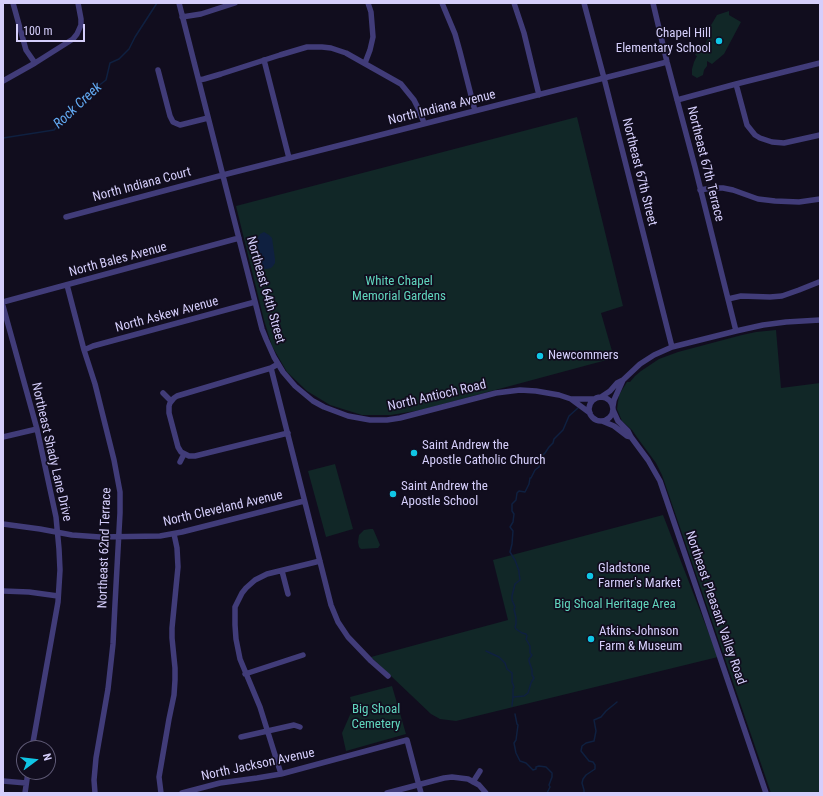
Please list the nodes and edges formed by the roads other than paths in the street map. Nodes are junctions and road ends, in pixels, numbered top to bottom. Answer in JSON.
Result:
{"nodes":[{"id":1,"x":13,"y":3,"type":"edge"},
{"id":2,"x":78,"y":3,"type":"edge"},
{"id":3,"x":179,"y":3,"type":"edge"},
{"id":4,"x":235,"y":3,"type":"edge"},
{"id":5,"x":368,"y":3,"type":"edge"},
{"id":6,"x":442,"y":3,"type":"edge"},
{"id":7,"x":514,"y":3,"type":"edge"},
{"id":8,"x":584,"y":3,"type":"edge"},
{"id":9,"x":654,"y":3,"type":"edge"},
{"id":10,"x":182,"y":17,"type":"junction"},
{"id":11,"x":264,"y":60,"type":"junction"},
{"id":12,"x":667,"y":62,"type":"junction"},
{"id":13,"x":35,"y":63,"type":"junction"},
{"id":14,"x":365,"y":63,"type":"junction"},
{"id":15,"x":820,"y":63,"type":"edge"},
{"id":16,"x":158,"y":70,"type":"dead end"},
{"id":17,"x":604,"y":78,"type":"junction"},
{"id":18,"x":199,"y":80,"type":"junction"},
{"id":19,"x":3,"y":81,"type":"edge"},
{"id":20,"x":736,"y":84,"type":"junction"},
{"id":21,"x":539,"y":95,"type":"junction"},
{"id":22,"x":677,"y":100,"type":"junction"},
{"id":23,"x":475,"y":111,"type":"junction"},
{"id":24,"x":208,"y":118,"type":"junction"},
{"id":25,"x":424,"y":124,"type":"junction"},
{"id":26,"x":820,"y":135,"type":"edge"},
{"id":27,"x":289,"y":158,"type":"junction"},
{"id":28,"x":223,"y":175,"type":"junction"},
{"id":29,"x":700,"y":190,"type":"junction"},
{"id":30,"x":820,"y":199,"type":"edge"},
{"id":31,"x":66,"y":217,"type":"dead end"},
{"id":32,"x":239,"y":238,"type":"junction"},
{"id":33,"x":820,"y":283,"type":"edge"},
{"id":34,"x":67,"y":285,"type":"junction"},
{"id":35,"x":728,"y":299,"type":"junction"},
{"id":36,"x":3,"y":302,"type":"edge"},
{"id":37,"x":255,"y":302,"type":"junction"},
{"id":38,"x":3,"y":306,"type":"edge"},
{"id":39,"x":820,"y":320,"type":"edge"},
{"id":40,"x":736,"y":331,"type":"junction"},
{"id":41,"x":672,"y":347,"type":"junction"},
{"id":42,"x":84,"y":350,"type":"junction"},
{"id":43,"x":278,"y":364,"type":"junction"},
{"id":44,"x":271,"y":368,"type":"junction"},
{"id":45,"x":622,"y":380,"type":"junction"},
{"id":46,"x":163,"y":393,"type":"dead end"},
{"id":47,"x":601,"y":397,"type":"junction"},
{"id":48,"x":571,"y":399,"type":"junction"},
{"id":49,"x":594,"y":399,"type":"junction"},
{"id":50,"x":171,"y":401,"type":"junction"},
{"id":51,"x":613,"y":408,"type":"junction"},
{"id":52,"x":590,"y":413,"type":"junction"},
{"id":53,"x":602,"y":421,"type":"junction"},
{"id":54,"x":37,"y":429,"type":"junction"},
{"id":55,"x":288,"y":433,"type":"junction"},
{"id":56,"x":3,"y":437,"type":"edge"},
{"id":57,"x":631,"y":437,"type":"junction"},
{"id":58,"x":184,"y":454,"type":"junction"},
{"id":59,"x":180,"y":462,"type":"dead end"},
{"id":60,"x":304,"y":501,"type":"junction"},
{"id":61,"x":3,"y":524,"type":"edge"},
{"id":62,"x":58,"y":532,"type":"junction"},
{"id":63,"x":174,"y":534,"type":"junction"},
{"id":64,"x":119,"y":537,"type":"junction"},
{"id":65,"x":320,"y":561,"type":"junction"},
{"id":66,"x":282,"y":571,"type":"junction"},
{"id":67,"x":3,"y":591,"type":"edge"},
{"id":68,"x":288,"y":594,"type":"dead end"},
{"id":69,"x":58,"y":596,"type":"junction"},
{"id":70,"x":303,"y":655,"type":"dead end"},
{"id":71,"x":246,"y":674,"type":"junction"},
{"id":72,"x":388,"y":676,"type":"dead end"},
{"id":73,"x":300,"y":727,"type":"dead end"},
{"id":74,"x":267,"y":731,"type":"junction"},
{"id":75,"x":241,"y":737,"type":"dead end"},
{"id":76,"x":33,"y":740,"type":"edge"},
{"id":77,"x":480,"y":771,"type":"dead end"},
{"id":78,"x":280,"y":774,"type":"junction"},
{"id":79,"x":27,"y":780,"type":"edge"},
{"id":80,"x":3,"y":781,"type":"edge"},
{"id":81,"x":473,"y":782,"type":"junction"},
{"id":82,"x":26,"y":783,"type":"junction"},
{"id":83,"x":419,"y":784,"type":"junction"},
{"id":84,"x":25,"y":793,"type":"edge"},
{"id":85,"x":95,"y":793,"type":"edge"},
{"id":86,"x":160,"y":793,"type":"edge"},
{"id":87,"x":182,"y":793,"type":"edge"},
{"id":88,"x":388,"y":793,"type":"edge"},
{"id":89,"x":421,"y":793,"type":"edge"},
{"id":90,"x":486,"y":793,"type":"edge"},
{"id":91,"x":766,"y":793,"type":"edge"}],
"edges":[{"from":1,"to":13,"type":"street"},
{"from":2,"to":13,"type":"street"},
{"from":3,"to":10,"type":"street","name":"Northeast 64th Street"},
{"from":4,"to":10,"type":"street"},
{"from":5,"to":14,"type":"street"},
{"from":6,"to":23,"type":"street"},
{"from":7,"to":21,"type":"street"},
{"from":8,"to":17,"type":"street","name":"Northeast 67th Street"},
{"from":9,"to":12,"type":"street","name":"Northeast 67th Terrace"},
{"from":10,"to":18,"type":"street","name":"Northeast 64th Street"},
{"from":11,"to":14,"type":"street"},
{"from":11,"to":18,"type":"street"},
{"from":11,"to":27,"type":"street"},
{"from":12,"to":17,"type":"street","name":"North Indiana Avenue"},
{"from":12,"to":22,"type":"street","name":"Northeast 67th Terrace"},
{"from":13,"to":19,"type":"street"},
{"from":14,"to":25,"type":"street"},
{"from":15,"to":20,"type":"street"},
{"from":16,"to":24,"type":"street"},
{"from":17,"to":21,"type":"street","name":"North Indiana Avenue"},
{"from":17,"to":41,"type":"street","name":"Northeast 67th Street"},
{"from":18,"to":24,"type":"street","name":"Northeast 64th Street"},
{"from":20,"to":22,"type":"street"},
{"from":20,"to":26,"type":"street"},
{"from":21,"to":23,"type":"street","name":"North Indiana Avenue"},
{"from":22,"to":29,"type":"street","name":"Northeast 67th Terrace"},
{"from":23,"to":25,"type":"street","name":"North Indiana Avenue"},
{"from":24,"to":28,"type":"street","name":"Northeast 64th Street"},
{"from":25,"to":27,"type":"street","name":"North Indiana Avenue"},
{"from":27,"to":28,"type":"street","name":"North Indiana Avenue"},
{"from":28,"to":31,"type":"street","name":"North Indiana Court"},
{"from":28,"to":32,"type":"street","name":"Northeast 64th Street"},
{"from":29,"to":30,"type":"street"},
{"from":29,"to":35,"type":"street","name":"Northeast 67th Terrace"},
{"from":32,"to":34,"type":"street","name":"North Bales Avenue"},
{"from":32,"to":37,"type":"street","name":"Northeast 64th Street"},
{"from":33,"to":35,"type":"street"},
{"from":34,"to":36,"type":"street","name":"North Bales Avenue"},
{"from":34,"to":42,"type":"street","name":"Northeast 62nd Terrace"},
{"from":35,"to":40,"type":"street","name":"Northeast 67th Terrace"},
{"from":37,"to":42,"type":"street","name":"North Askew Avenue"},
{"from":37,"to":43,"type":"street","name":"Northeast 64th Street"},
{"from":38,"to":54,"type":"street","name":"Northeast Shady Lane Drive"},
{"from":39,"to":40,"type":"street"},
{"from":40,"to":41,"type":"street"},
{"from":41,"to":45,"type":"street"},
{"from":42,"to":64,"type":"street","name":"Northeast 62nd Terrace"},
{"from":43,"to":44,"type":"street"},
{"from":43,"to":48,"type":"street","name":"North Antioch Road"},
{"from":44,"to":50,"type":"street"},
{"from":44,"to":55,"type":"street"},
{"from":45,"to":47,"type":"street"},
{"from":45,"to":51,"type":"street"},
{"from":46,"to":50,"type":"street"},
{"from":47,"to":49,"type":"street"},
{"from":47,"to":51,"type":"street"},
{"from":48,"to":49,"type":"street","name":"North Antioch Road"},
{"from":48,"to":52,"type":"street","name":"North Antioch Road"},
{"from":49,"to":52,"type":"street"},
{"from":50,"to":58,"type":"street"},
{"from":51,"to":53,"type":"street"},
{"from":51,"to":57,"type":"street","name":"Northeast Pleasant Valley Road"},
{"from":52,"to":53,"type":"street"},
{"from":53,"to":57,"type":"street","name":"Northeast Pleasant Valley Road"},
{"from":54,"to":56,"type":"street"},
{"from":54,"to":62,"type":"street","name":"Northeast Shady Lane Drive"},
{"from":55,"to":58,"type":"street"},
{"from":55,"to":60,"type":"street"},
{"from":57,"to":91,"type":"street","name":"Northeast Pleasant Valley Road"},
{"from":58,"to":59,"type":"street"},
{"from":60,"to":63,"type":"street","name":"North Cleveland Avenue"},
{"from":60,"to":65,"type":"street"},
{"from":61,"to":62,"type":"street","name":"North Cleveland Avenue"},
{"from":62,"to":64,"type":"street","name":"North Cleveland Avenue"},
{"from":62,"to":69,"type":"street","name":"Northeast Shady Lane Drive"},
{"from":63,"to":64,"type":"street","name":"North Cleveland Avenue"},
{"from":63,"to":86,"type":"street"},
{"from":64,"to":85,"type":"street","name":"Northeast 62nd Terrace"},
{"from":65,"to":66,"type":"street"},
{"from":65,"to":72,"type":"street"},
{"from":66,"to":68,"type":"street"},
{"from":66,"to":71,"type":"street"},
{"from":67,"to":69,"type":"street"},
{"from":69,"to":76,"type":"street","name":"Northeast Shady Lane Drive"},
{"from":70,"to":71,"type":"street"},
{"from":71,"to":74,"type":"street"},
{"from":73,"to":74,"type":"street"},
{"from":74,"to":75,"type":"street"},
{"from":74,"to":78,"type":"street"},
{"from":77,"to":81,"type":"street"},
{"from":78,"to":83,"type":"street","name":"North Jackson Avenue"},
{"from":78,"to":87,"type":"street","name":"North Jackson Avenue"},
{"from":79,"to":82,"type":"street"},
{"from":80,"to":82,"type":"street"},
{"from":81,"to":83,"type":"street"},
{"from":81,"to":90,"type":"street"},
{"from":82,"to":84,"type":"street"},
{"from":83,"to":88,"type":"street"},
{"from":83,"to":89,"type":"street"}]}
